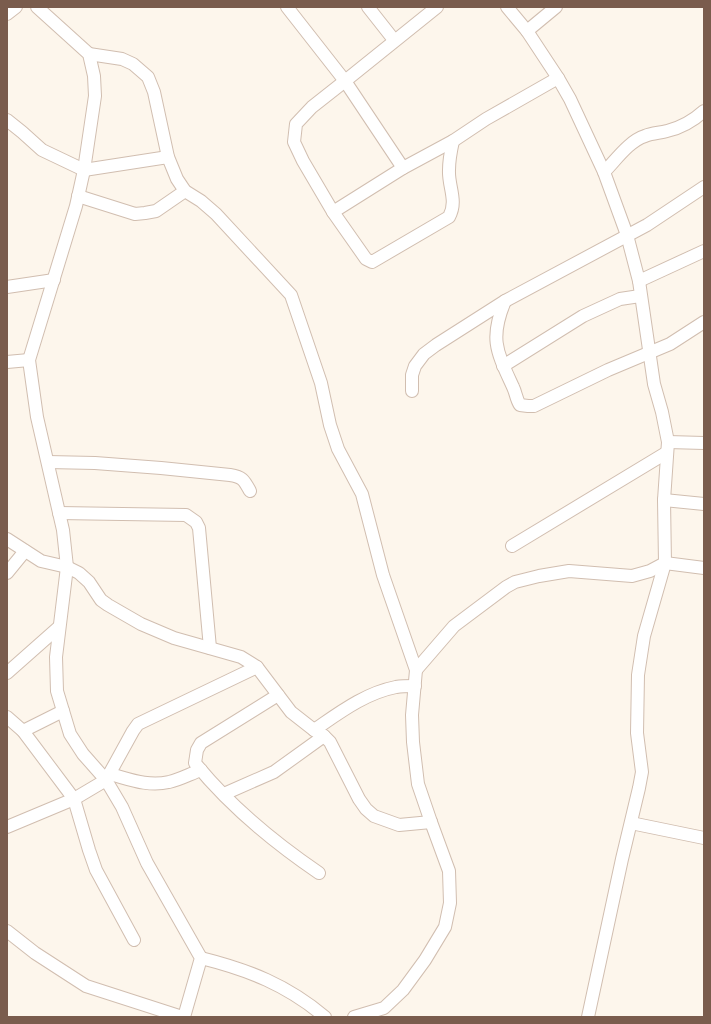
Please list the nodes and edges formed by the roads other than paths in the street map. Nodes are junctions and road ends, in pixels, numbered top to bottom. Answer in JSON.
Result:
{"nodes":[{"id":1,"x":16,"y":7,"type":"edge"},
{"id":2,"x":37,"y":7,"type":"edge"},
{"id":3,"x":287,"y":7,"type":"edge"},
{"id":4,"x":368,"y":7,"type":"edge"},
{"id":5,"x":437,"y":7,"type":"edge"},
{"id":6,"x":507,"y":7,"type":"edge"},
{"id":7,"x":556,"y":7,"type":"edge"},
{"id":8,"x":7,"y":14,"type":"edge"},
{"id":9,"x":527,"y":31,"type":"junction"},
{"id":10,"x":394,"y":40,"type":"junction"},
{"id":11,"x":89,"y":54,"type":"junction"},
{"id":12,"x":558,"y":78,"type":"junction"},
{"id":13,"x":345,"y":81,"type":"junction"},
{"id":14,"x":704,"y":111,"type":"edge"},
{"id":15,"x":7,"y":120,"type":"edge"},
{"id":16,"x":453,"y":141,"type":"junction"},
{"id":17,"x":168,"y":156,"type":"junction"},
{"id":18,"x":403,"y":168,"type":"junction"},
{"id":19,"x":84,"y":170,"type":"junction"},
{"id":20,"x":604,"y":172,"type":"junction"},
{"id":21,"x":704,"y":186,"type":"edge"},
{"id":22,"x":185,"y":191,"type":"junction"},
{"id":23,"x":78,"y":196,"type":"junction"},
{"id":24,"x":333,"y":212,"type":"junction"},
{"id":25,"x":627,"y":235,"type":"junction"},
{"id":26,"x":704,"y":252,"type":"edge"},
{"id":27,"x":54,"y":280,"type":"junction"},
{"id":28,"x":639,"y":281,"type":"junction"},
{"id":29,"x":7,"y":287,"type":"edge"},
{"id":30,"x":640,"y":296,"type":"junction"},
{"id":31,"x":505,"y":301,"type":"junction"},
{"id":32,"x":704,"y":322,"type":"edge"},
{"id":33,"x":649,"y":353,"type":"junction"},
{"id":34,"x":29,"y":360,"type":"junction"},
{"id":35,"x":7,"y":362,"type":"edge"},
{"id":36,"x":503,"y":366,"type":"junction"},
{"id":37,"x":412,"y":392,"type":"dead end"},
{"id":38,"x":704,"y":443,"type":"edge"},
{"id":39,"x":667,"y":448,"type":"junction"},
{"id":40,"x":48,"y":462,"type":"junction"},
{"id":41,"x":250,"y":491,"type":"dead end"},
{"id":42,"x":664,"y":500,"type":"junction"},
{"id":43,"x":704,"y":504,"type":"edge"},
{"id":44,"x":59,"y":512,"type":"junction"},
{"id":45,"x":7,"y":539,"type":"edge"},
{"id":46,"x":512,"y":546,"type":"dead end"},
{"id":47,"x":24,"y":551,"type":"junction"},
{"id":48,"x":665,"y":563,"type":"junction"},
{"id":49,"x":68,"y":567,"type":"junction"},
{"id":50,"x":704,"y":568,"type":"edge"},
{"id":51,"x":7,"y":573,"type":"edge"},
{"id":52,"x":59,"y":627,"type":"junction"},
{"id":53,"x":210,"y":648,"type":"junction"},
{"id":54,"x":257,"y":667,"type":"junction"},
{"id":55,"x":416,"y":670,"type":"junction"},
{"id":56,"x":7,"y":673,"type":"edge"},
{"id":57,"x":415,"y":686,"type":"junction"},
{"id":58,"x":278,"y":695,"type":"junction"},
{"id":59,"x":63,"y":711,"type":"junction"},
{"id":60,"x":7,"y":717,"type":"edge"},
{"id":61,"x":22,"y":731,"type":"junction"},
{"id":62,"x":319,"y":733,"type":"junction"},
{"id":63,"x":201,"y":770,"type":"junction"},
{"id":64,"x":108,"y":777,"type":"junction"},
{"id":65,"x":224,"y":794,"type":"junction"},
{"id":66,"x":74,"y":799,"type":"junction"},
{"id":67,"x":431,"y":822,"type":"junction"},
{"id":68,"x":631,"y":823,"type":"junction"},
{"id":69,"x":9,"y":824,"type":"edge"},
{"id":70,"x":704,"y":838,"type":"edge"},
{"id":71,"x":319,"y":873,"type":"dead end"},
{"id":72,"x":7,"y":931,"type":"edge"},
{"id":73,"x":134,"y":940,"type":"dead end"},
{"id":74,"x":202,"y":958,"type":"junction"},
{"id":75,"x":388,"y":1013,"type":"edge"},
{"id":76,"x":590,"y":1016,"type":"edge"},
{"id":77,"x":183,"y":1017,"type":"edge"},
{"id":78,"x":325,"y":1017,"type":"edge"},
{"id":79,"x":354,"y":1017,"type":"edge"}],
"edges":[{"from":1,"to":8,"type":"street"},
{"from":2,"to":11,"type":"street"},
{"from":3,"to":13,"type":"street"},
{"from":4,"to":10,"type":"street"},
{"from":5,"to":10,"type":"street"},
{"from":6,"to":9,"type":"street"},
{"from":7,"to":9,"type":"street"},
{"from":9,"to":12,"type":"street"},
{"from":10,"to":13,"type":"street"},
{"from":11,"to":17,"type":"street"},
{"from":11,"to":19,"type":"street"},
{"from":12,"to":16,"type":"street"},
{"from":12,"to":20,"type":"street"},
{"from":13,"to":18,"type":"street"},
{"from":13,"to":24,"type":"street"},
{"from":14,"to":20,"type":"street"},
{"from":15,"to":19,"type":"street"},
{"from":16,"to":18,"type":"street"},
{"from":16,"to":24,"type":"street"},
{"from":17,"to":19,"type":"street"},
{"from":17,"to":22,"type":"street"},
{"from":18,"to":24,"type":"street"},
{"from":19,"to":23,"type":"street"},
{"from":20,"to":25,"type":"street"},
{"from":21,"to":25,"type":"street"},
{"from":22,"to":23,"type":"street"},
{"from":22,"to":55,"type":"street"},
{"from":23,"to":27,"type":"street"},
{"from":25,"to":28,"type":"street"},
{"from":25,"to":31,"type":"street"},
{"from":26,"to":28,"type":"street"},
{"from":27,"to":29,"type":"street"},
{"from":27,"to":34,"type":"street"},
{"from":28,"to":30,"type":"street"},
{"from":30,"to":33,"type":"street"},
{"from":30,"to":36,"type":"street"},
{"from":31,"to":36,"type":"street"},
{"from":31,"to":37,"type":"street"},
{"from":32,"to":33,"type":"street"},
{"from":33,"to":36,"type":"street"},
{"from":33,"to":39,"type":"street"},
{"from":34,"to":35,"type":"street"},
{"from":34,"to":40,"type":"street"},
{"from":38,"to":39,"type":"street"},
{"from":39,"to":42,"type":"street"},
{"from":39,"to":46,"type":"street"},
{"from":40,"to":41,"type":"street"},
{"from":40,"to":44,"type":"street"},
{"from":42,"to":43,"type":"street"},
{"from":42,"to":48,"type":"street"},
{"from":44,"to":49,"type":"street"},
{"from":44,"to":53,"type":"street"},
{"from":45,"to":47,"type":"street"},
{"from":47,"to":49,"type":"street"},
{"from":47,"to":51,"type":"street"},
{"from":48,"to":50,"type":"street"},
{"from":48,"to":55,"type":"street"},
{"from":48,"to":68,"type":"street"},
{"from":49,"to":52,"type":"street"},
{"from":49,"to":53,"type":"street"},
{"from":52,"to":56,"type":"street"},
{"from":52,"to":59,"type":"street"},
{"from":53,"to":54,"type":"street"},
{"from":54,"to":58,"type":"street"},
{"from":54,"to":64,"type":"street"},
{"from":55,"to":57,"type":"street"},
{"from":57,"to":62,"type":"street"},
{"from":57,"to":67,"type":"street"},
{"from":58,"to":62,"type":"street"},
{"from":58,"to":63,"type":"street"},
{"from":59,"to":61,"type":"street"},
{"from":59,"to":64,"type":"street"},
{"from":60,"to":61,"type":"street"},
{"from":61,"to":66,"type":"street"},
{"from":62,"to":65,"type":"street"},
{"from":62,"to":67,"type":"street"},
{"from":63,"to":64,"type":"street"},
{"from":63,"to":65,"type":"street"},
{"from":64,"to":66,"type":"street"},
{"from":64,"to":74,"type":"street"},
{"from":65,"to":71,"type":"street"},
{"from":66,"to":69,"type":"street"},
{"from":66,"to":73,"type":"street"},
{"from":67,"to":75,"type":"street"},
{"from":68,"to":70,"type":"street"},
{"from":68,"to":76,"type":"street"},
{"from":72,"to":77,"type":"street"},
{"from":74,"to":77,"type":"street"},
{"from":74,"to":78,"type":"street"},
{"from":75,"to":79,"type":"street"}]}
